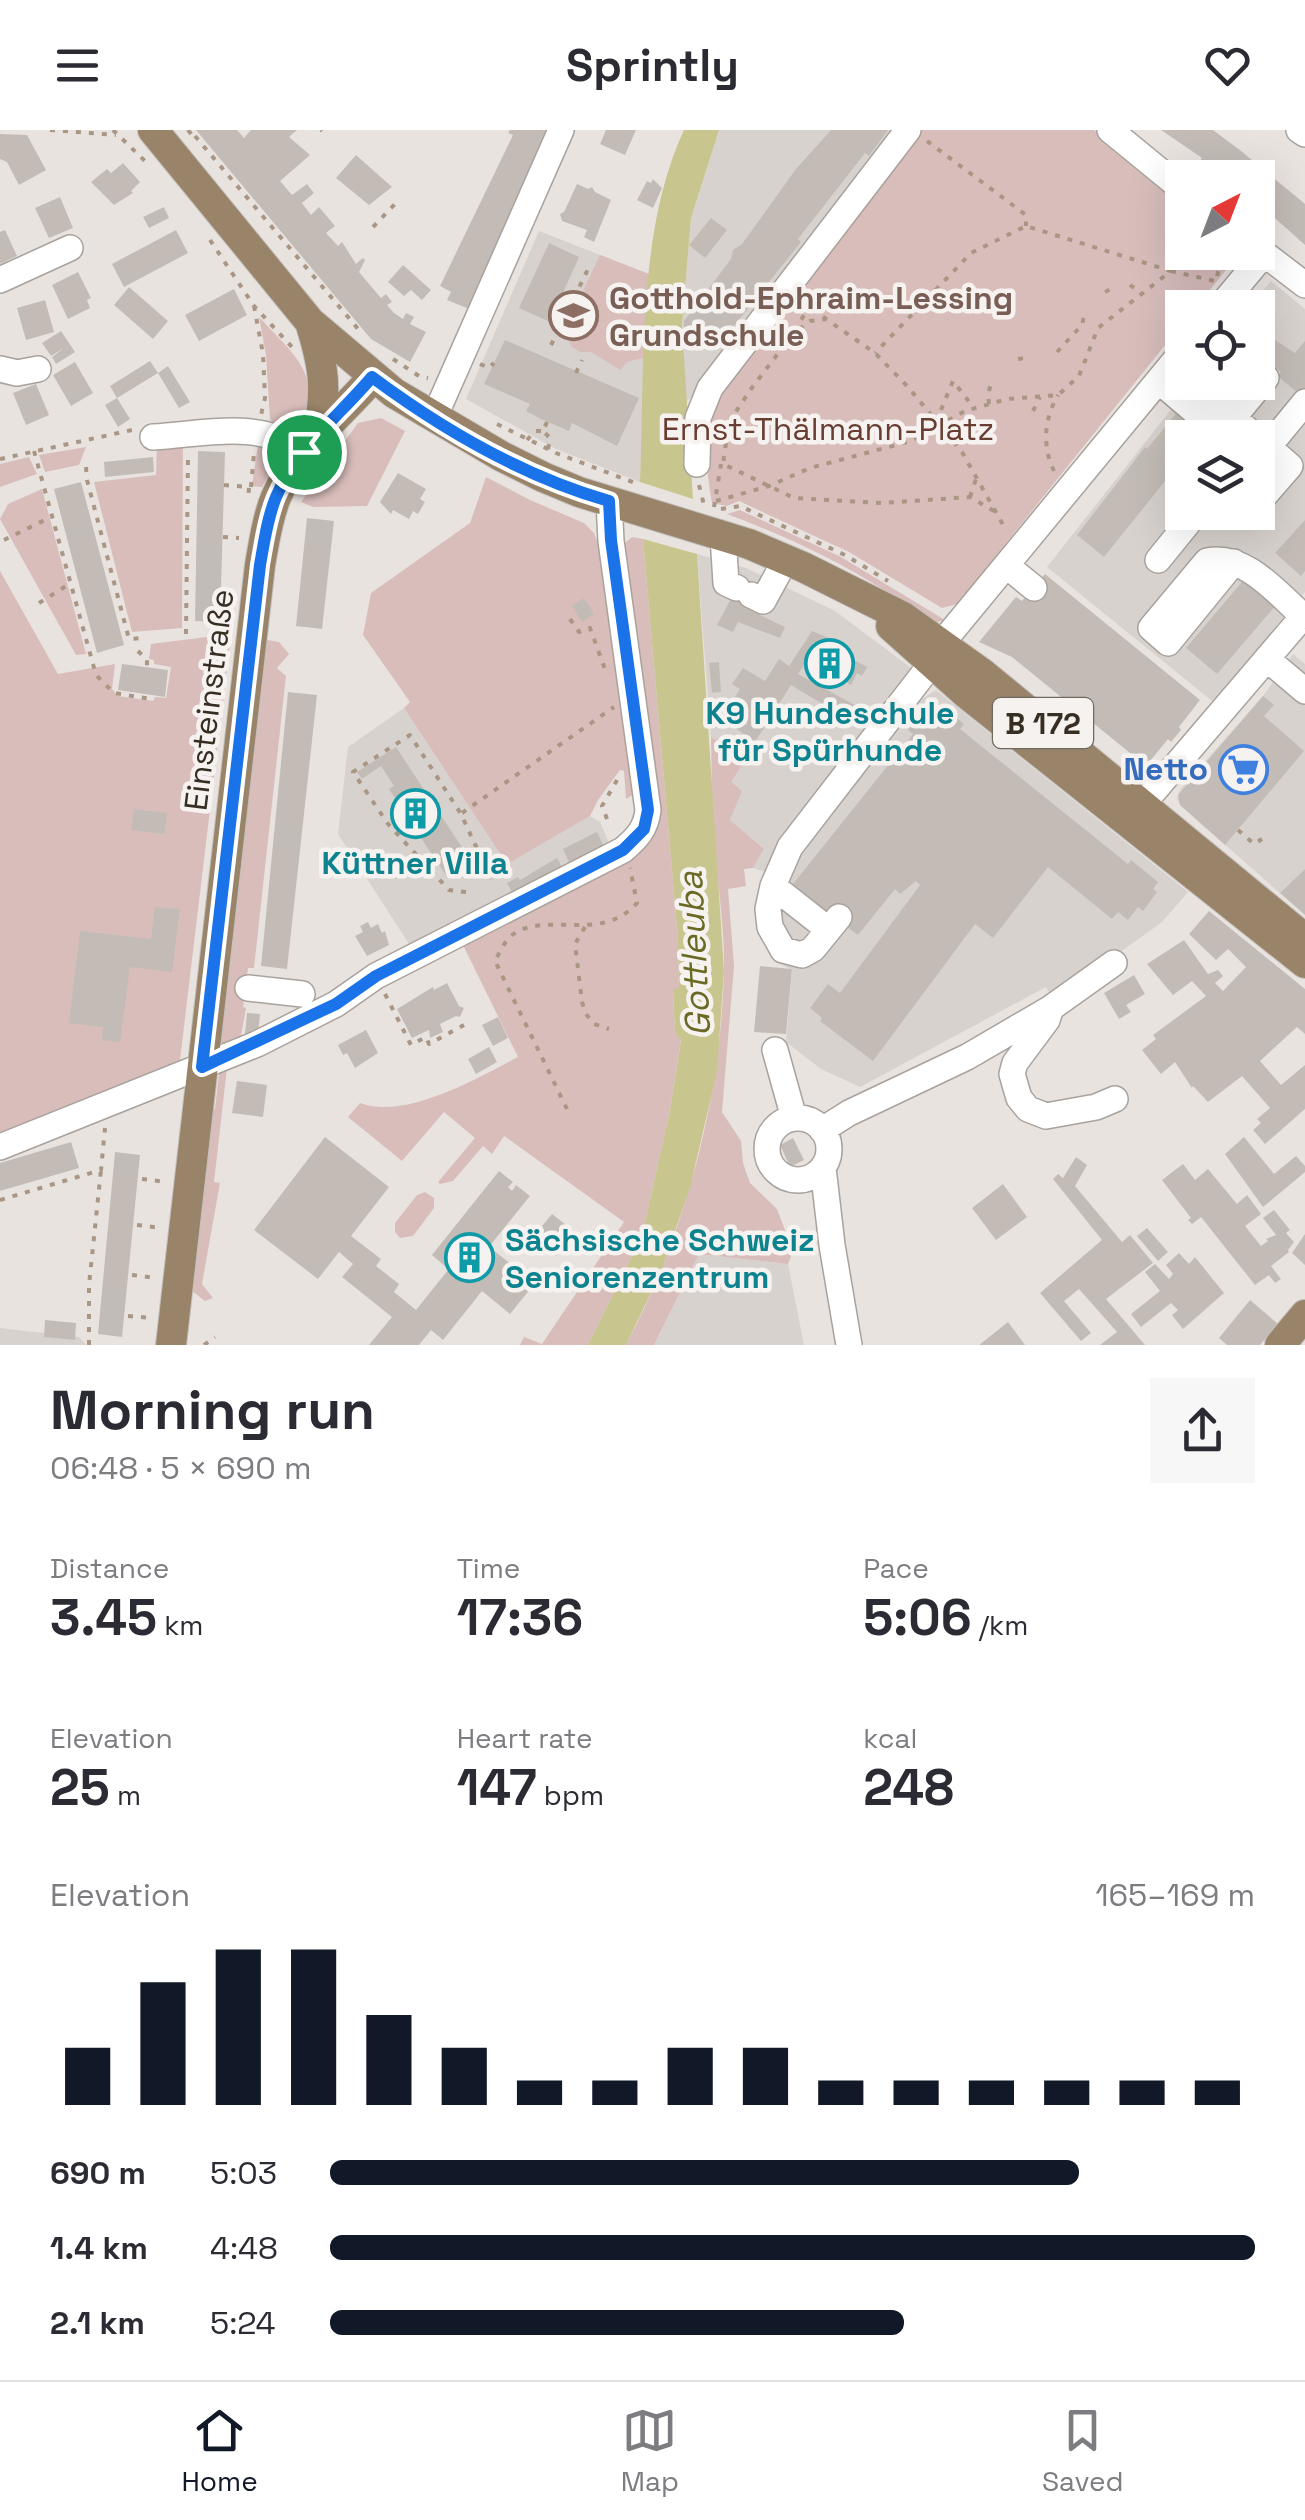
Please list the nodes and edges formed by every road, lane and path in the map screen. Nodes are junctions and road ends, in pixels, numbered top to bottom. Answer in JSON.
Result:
{"nodes":[{"id":1,"x":50,"y":130,"type":"edge"},
{"id":2,"x":153,"y":130,"type":"edge"},
{"id":3,"x":188,"y":130,"type":"edge"},
{"id":4,"x":561,"y":130,"type":"edge"},
{"id":5,"x":1110,"y":130,"type":"edge"},
{"id":6,"x":114,"y":133,"type":"edge"},
{"id":7,"x":916,"y":135,"type":"edge"},
{"id":8,"x":195,"y":136,"type":"dead end"},
{"id":9,"x":203,"y":146,"type":"junction"},
{"id":10,"x":150,"y":165,"type":"dead end"},
{"id":11,"x":1165,"y":175,"type":"edge"},
{"id":12,"x":395,"y":204,"type":"dead end"},
{"id":13,"x":373,"y":226,"type":"dead end"},
{"id":14,"x":1026,"y":226,"type":"junction"},
{"id":15,"x":204,"y":230,"type":"dead end"},
{"id":16,"x":70,"y":248,"type":"dead end"},
{"id":17,"x":1275,"y":263,"type":"edge"},
{"id":18,"x":590,"y":265,"type":"dead end"},
{"id":19,"x":1171,"y":271,"type":"junction"},
{"id":20,"x":0,"y":280,"type":"edge"},
{"id":21,"x":1215,"y":281,"type":"dead end"},
{"id":22,"x":1305,"y":284,"type":"edge"},
{"id":23,"x":1130,"y":285,"type":"dead end"},
{"id":24,"x":1114,"y":287,"type":"dead end"},
{"id":25,"x":1105,"y":292,"type":"dead end"},
{"id":26,"x":1141,"y":293,"type":"junction"},
{"id":27,"x":802,"y":299,"type":"dead end"},
{"id":28,"x":254,"y":306,"type":"junction"},
{"id":29,"x":809,"y":306,"type":"junction"},
{"id":30,"x":1084,"y":316,"type":"dead end"},
{"id":31,"x":826,"y":319,"type":"junction"},
{"id":32,"x":310,"y":322,"type":"junction"},
{"id":33,"x":792,"y":334,"type":"junction"},
{"id":34,"x":368,"y":341,"type":"dead end"},
{"id":35,"x":551,"y":346,"type":"dead end"},
{"id":36,"x":875,"y":352,"type":"junction"},
{"id":37,"x":1057,"y":352,"type":"dead end"},
{"id":38,"x":299,"y":354,"type":"dead end"},
{"id":39,"x":1030,"y":357,"type":"dead end"},
{"id":40,"x":1018,"y":359,"type":"dead end"},
{"id":41,"x":582,"y":360,"type":"dead end"},
{"id":42,"x":476,"y":362,"type":"dead end"},
{"id":43,"x":494,"y":363,"type":"dead end"},
{"id":44,"x":378,"y":365,"type":"junction"},
{"id":45,"x":38,"y":368,"type":"dead end"},
{"id":46,"x":408,"y":369,"type":"dead end"},
{"id":47,"x":0,"y":370,"type":"edge"},
{"id":48,"x":576,"y":372,"type":"dead end"},
{"id":49,"x":1165,"y":378,"type":"edge"},
{"id":50,"x":992,"y":381,"type":"dead end"},
{"id":51,"x":1058,"y":396,"type":"junction"},
{"id":52,"x":1040,"y":397,"type":"junction"},
{"id":53,"x":1204,"y":400,"type":"edge"},
{"id":54,"x":1207,"y":400,"type":"edge"},
{"id":55,"x":1305,"y":402,"type":"edge"},
{"id":56,"x":989,"y":404,"type":"junction"},
{"id":57,"x":974,"y":408,"type":"junction"},
{"id":58,"x":1033,"y":411,"type":"dead end"},
{"id":59,"x":483,"y":416,"type":"dead end"},
{"id":60,"x":434,"y":418,"type":"junction"},
{"id":61,"x":1223,"y":420,"type":"edge"},
{"id":62,"x":1223,"y":420,"type":"edge"},
{"id":63,"x":547,"y":422,"type":"dead end"},
{"id":64,"x":937,"y":424,"type":"junction"},
{"id":65,"x":1275,"y":429,"type":"edge"},
{"id":66,"x":257,"y":430,"type":"junction"},
{"id":67,"x":543,"y":432,"type":"junction"},
{"id":68,"x":188,"y":433,"type":"junction"},
{"id":69,"x":152,"y":437,"type":"joint"},
{"id":70,"x":527,"y":440,"type":"junction"},
{"id":71,"x":311,"y":442,"type":"junction"},
{"id":72,"x":548,"y":450,"type":"junction"},
{"id":73,"x":34,"y":451,"type":"junction"},
{"id":74,"x":1275,"y":453,"type":"edge"},
{"id":75,"x":0,"y":459,"type":"edge"},
{"id":76,"x":86,"y":467,"type":"dead end"},
{"id":77,"x":698,"y":473,"type":"joint"},
{"id":78,"x":976,"y":479,"type":"junction"},
{"id":79,"x":1275,"y":483,"type":"edge"},
{"id":80,"x":224,"y":485,"type":"dead end"},
{"id":81,"x":769,"y":486,"type":"junction"},
{"id":82,"x":249,"y":487,"type":"junction"},
{"id":83,"x":265,"y":489,"type":"dead end"},
{"id":84,"x":1065,"y":495,"type":"junction"},
{"id":85,"x":970,"y":497,"type":"junction"},
{"id":86,"x":641,"y":498,"type":"junction"},
{"id":87,"x":609,"y":501,"type":"junction"},
{"id":88,"x":716,"y":501,"type":"dead end"},
{"id":89,"x":994,"y":512,"type":"junction"},
{"id":90,"x":53,"y":516,"type":"junction"},
{"id":91,"x":707,"y":522,"type":"junction"},
{"id":92,"x":1182,"y":530,"type":"edge"},
{"id":93,"x":223,"y":537,"type":"dead end"},
{"id":94,"x":244,"y":539,"type":"dead end"},
{"id":95,"x":4,"y":540,"type":"dead end"},
{"id":96,"x":1014,"y":558,"type":"junction"},
{"id":97,"x":786,"y":560,"type":"junction"},
{"id":98,"x":1158,"y":560,"type":"dead end"},
{"id":99,"x":1234,"y":562,"type":"dead end"},
{"id":100,"x":71,"y":583,"type":"junction"},
{"id":101,"x":1034,"y":588,"type":"dead end"},
{"id":102,"x":222,"y":590,"type":"dead end"},
{"id":103,"x":238,"y":591,"type":"dead end"},
{"id":104,"x":39,"y":603,"type":"dead end"},
{"id":105,"x":1304,"y":615,"type":"edge"},
{"id":106,"x":570,"y":618,"type":"dead end"},
{"id":107,"x":186,"y":634,"type":"dead end"},
{"id":108,"x":143,"y":638,"type":"dead end"},
{"id":109,"x":138,"y":651,"type":"dead end"},
{"id":110,"x":938,"y":653,"type":"junction"},
{"id":111,"x":1267,"y":659,"type":"junction"},
{"id":112,"x":146,"y":667,"type":"dead end"},
{"id":113,"x":609,"y":681,"type":"dead end"},
{"id":114,"x":1305,"y":691,"type":"edge"},
{"id":115,"x":612,"y":694,"type":"dead end"},
{"id":116,"x":151,"y":699,"type":"dead end"},
{"id":117,"x":614,"y":707,"type":"junction"},
{"id":118,"x":616,"y":724,"type":"dead end"},
{"id":119,"x":620,"y":770,"type":"dead end"},
{"id":120,"x":461,"y":814,"type":"junction"},
{"id":121,"x":1135,"y":814,"type":"junction"},
{"id":122,"x":607,"y":819,"type":"dead end"},
{"id":123,"x":1238,"y":830,"type":"dead end"},
{"id":124,"x":1246,"y":837,"type":"junction"},
{"id":125,"x":1262,"y":839,"type":"dead end"},
{"id":126,"x":1240,"y":845,"type":"dead end"},
{"id":127,"x":623,"y":850,"type":"junction"},
{"id":128,"x":491,"y":879,"type":"dead end"},
{"id":129,"x":774,"y":886,"type":"junction"},
{"id":130,"x":466,"y":892,"type":"dead end"},
{"id":131,"x":586,"y":925,"type":"junction"},
{"id":132,"x":1305,"y":939,"type":"edge"},
{"id":133,"x":1114,"y":963,"type":"dead end"},
{"id":134,"x":1305,"y":964,"type":"edge"},
{"id":135,"x":376,"y":976,"type":"junction"},
{"id":136,"x":248,"y":988,"type":"dead end"},
{"id":137,"x":302,"y":994,"type":"dead end"},
{"id":138,"x":1051,"y":1008,"type":"junction"},
{"id":139,"x":464,"y":1026,"type":"dead end"},
{"id":140,"x":609,"y":1029,"type":"dead end"},
{"id":141,"x":775,"y":1050,"type":"dead end"},
{"id":142,"x":202,"y":1067,"type":"junction"},
{"id":143,"x":1115,"y":1099,"type":"dead end"},
{"id":144,"x":567,"y":1110,"type":"dead end"},
{"id":145,"x":794,"y":1118,"type":"junction"},
{"id":146,"x":106,"y":1123,"type":"dead end"},
{"id":147,"x":822,"y":1130,"type":"junction"},
{"id":148,"x":0,"y":1147,"type":"edge"},
{"id":149,"x":823,"y":1168,"type":"junction"},
{"id":150,"x":101,"y":1170,"type":"junction"},
{"id":151,"x":142,"y":1179,"type":"dead end"},
{"id":152,"x":172,"y":1182,"type":"dead end"},
{"id":153,"x":99,"y":1193,"type":"junction"},
{"id":154,"x":106,"y":1193,"type":"dead end"},
{"id":155,"x":0,"y":1200,"type":"edge"},
{"id":156,"x":137,"y":1225,"type":"dead end"},
{"id":157,"x":167,"y":1228,"type":"dead end"},
{"id":158,"x":132,"y":1275,"type":"dead end"},
{"id":159,"x":162,"y":1279,"type":"dead end"},
{"id":160,"x":1305,"y":1315,"type":"edge"},
{"id":161,"x":128,"y":1316,"type":"dead end"},
{"id":162,"x":164,"y":1332,"type":"edge"},
{"id":163,"x":215,"y":1337,"type":"dead end"},
{"id":164,"x":207,"y":1344,"type":"edge"},
{"id":165,"x":89,"y":1345,"type":"edge"},
{"id":166,"x":849,"y":1345,"type":"edge"},
{"id":167,"x":1280,"y":1345,"type":"edge"}],
"edges":[{"from":1,"to":6,"type":"path"},
{"from":2,"to":32,"type":"main road","number":"B 172"},
{"from":3,"to":9,"type":"path"},
{"from":4,"to":60,"type":"street"},
{"from":5,"to":11,"type":"street"},
{"from":6,"to":10,"type":"path"},
{"from":7,"to":14,"type":"path"},
{"from":7,"to":77,"type":"street"},
{"from":8,"to":9,"type":"path"},
{"from":9,"to":34,"type":"path"},
{"from":12,"to":13,"type":"path"},
{"from":14,"to":19,"type":"path"},
{"from":14,"to":36,"type":"path"},
{"from":15,"to":28,"type":"path"},
{"from":16,"to":20,"type":"street"},
{"from":17,"to":22,"type":"street"},
{"from":18,"to":35,"type":"path"},
{"from":19,"to":21,"type":"path"},
{"from":19,"to":26,"type":"path"},
{"from":23,"to":26,"type":"path"},
{"from":24,"to":25,"type":"path"},
{"from":26,"to":51,"type":"path"},
{"from":27,"to":29,"type":"path"},
{"from":28,"to":38,"type":"path"},
{"from":28,"to":66,"type":"path"},
{"from":29,"to":31,"type":"path"},
{"from":29,"to":33,"type":"path"},
{"from":30,"to":37,"type":"path"},
{"from":31,"to":33,"type":"path"},
{"from":31,"to":36,"type":"path"},
{"from":32,"to":44,"type":"main road","number":"B 172"},
{"from":32,"to":71,"type":"main road"},
{"from":33,"to":81,"type":"path"},
{"from":36,"to":64,"type":"path"},
{"from":39,"to":40,"type":"path"},
{"from":41,"to":48,"type":"path"},
{"from":42,"to":43,"type":"path"},
{"from":44,"to":46,"type":"path"},
{"from":44,"to":60,"type":"main road","number":"B 172"},
{"from":44,"to":71,"type":"main road","name":"Einsteinstraße"},
{"from":45,"to":47,"type":"street"},
{"from":49,"to":84,"type":"street"},
{"from":50,"to":56,"type":"path"},
{"from":51,"to":52,"type":"path"},
{"from":51,"to":84,"type":"path"},
{"from":52,"to":56,"type":"path"},
{"from":52,"to":58,"type":"path"},
{"from":53,"to":61,"type":"street"},
{"from":54,"to":62,"type":"street"},
{"from":55,"to":65,"type":"street"},
{"from":56,"to":57,"type":"path"},
{"from":57,"to":64,"type":"path"},
{"from":57,"to":64,"type":"path"},
{"from":59,"to":70,"type":"path"},
{"from":60,"to":87,"type":"main road","number":"B 172"},
{"from":63,"to":67,"type":"path"},
{"from":64,"to":78,"type":"path"},
{"from":64,"to":81,"type":"path"},
{"from":66,"to":68,"type":"street"},
{"from":66,"to":71,"type":"street"},
{"from":66,"to":82,"type":"path"},
{"from":67,"to":70,"type":"path"},
{"from":67,"to":72,"type":"path"},
{"from":68,"to":69,"type":"street"},
{"from":68,"to":107,"type":"path"},
{"from":69,"to":73,"type":"path"},
{"from":70,"to":72,"type":"path"},
{"from":71,"to":142,"type":"main road","name":"Einsteinstraße"},
{"from":72,"to":86,"type":"path"},
{"from":73,"to":75,"type":"path"},
{"from":73,"to":90,"type":"path"},
{"from":74,"to":79,"type":"street"},
{"from":76,"to":108,"type":"path"},
{"from":77,"to":91,"type":"path"},
{"from":78,"to":85,"type":"path"},
{"from":78,"to":89,"type":"path"},
{"from":80,"to":82,"type":"path"},
{"from":81,"to":85,"type":"path"},
{"from":81,"to":88,"type":"path"},
{"from":82,"to":83,"type":"path"},
{"from":84,"to":96,"type":"street"},
{"from":85,"to":89,"type":"path"},
{"from":86,"to":87,"type":"main road","number":"B 172"},
{"from":86,"to":91,"type":"main road","number":"B 172"},
{"from":87,"to":127,"type":"street"},
{"from":89,"to":96,"type":"path"},
{"from":90,"to":95,"type":"path"},
{"from":90,"to":100,"type":"path"},
{"from":91,"to":97,"type":"main road","number":"B 172"},
{"from":91,"to":97,"type":"street"},
{"from":92,"to":98,"type":"street"},
{"from":93,"to":94,"type":"path"},
{"from":96,"to":101,"type":"street"},
{"from":96,"to":110,"type":"street"},
{"from":97,"to":110,"type":"main road","number":"B 172"},
{"from":99,"to":105,"type":"street"},
{"from":100,"to":104,"type":"path"},
{"from":100,"to":116,"type":"path"},
{"from":102,"to":103,"type":"path"},
{"from":105,"to":111,"type":"street"},
{"from":106,"to":113,"type":"path"},
{"from":109,"to":112,"type":"path"},
{"from":110,"to":121,"type":"main road","number":"B 172"},
{"from":110,"to":129,"type":"street"},
{"from":111,"to":114,"type":"street"},
{"from":111,"to":121,"type":"street"},
{"from":115,"to":117,"type":"path"},
{"from":117,"to":118,"type":"path"},
{"from":117,"to":120,"type":"path"},
{"from":119,"to":122,"type":"path"},
{"from":120,"to":128,"type":"path"},
{"from":120,"to":130,"type":"path"},
{"from":121,"to":132,"type":"main road","number":"B 172"},
{"from":121,"to":134,"type":"main road","number":"B 172"},
{"from":123,"to":124,"type":"path"},
{"from":124,"to":125,"type":"path"},
{"from":124,"to":126,"type":"path"},
{"from":127,"to":131,"type":"path"},
{"from":127,"to":135,"type":"street"},
{"from":129,"to":129,"type":"street"},
{"from":131,"to":140,"type":"path"},
{"from":131,"to":144,"type":"path"},
{"from":133,"to":138,"type":"street"},
{"from":135,"to":139,"type":"path"},
{"from":135,"to":142,"type":"street"},
{"from":136,"to":137,"type":"street"},
{"from":138,"to":143,"type":"street"},
{"from":138,"to":147,"type":"street"},
{"from":141,"to":145,"type":"street"},
{"from":142,"to":148,"type":"street"},
{"from":142,"to":162,"type":"main road","name":"Einsteinstraße"},
{"from":145,"to":147,"type":"street"},
{"from":145,"to":149,"type":"street"},
{"from":146,"to":150,"type":"path"},
{"from":147,"to":149,"type":"street"},
{"from":149,"to":166,"type":"street"},
{"from":150,"to":153,"type":"path"},
{"from":150,"to":155,"type":"path"},
{"from":151,"to":152,"type":"path"},
{"from":153,"to":154,"type":"path"},
{"from":153,"to":165,"type":"path"},
{"from":156,"to":157,"type":"path"},
{"from":158,"to":159,"type":"path"},
{"from":160,"to":167,"type":"main road"},
{"from":161,"to":162,"type":"path"},
{"from":163,"to":164,"type":"path"}]}
